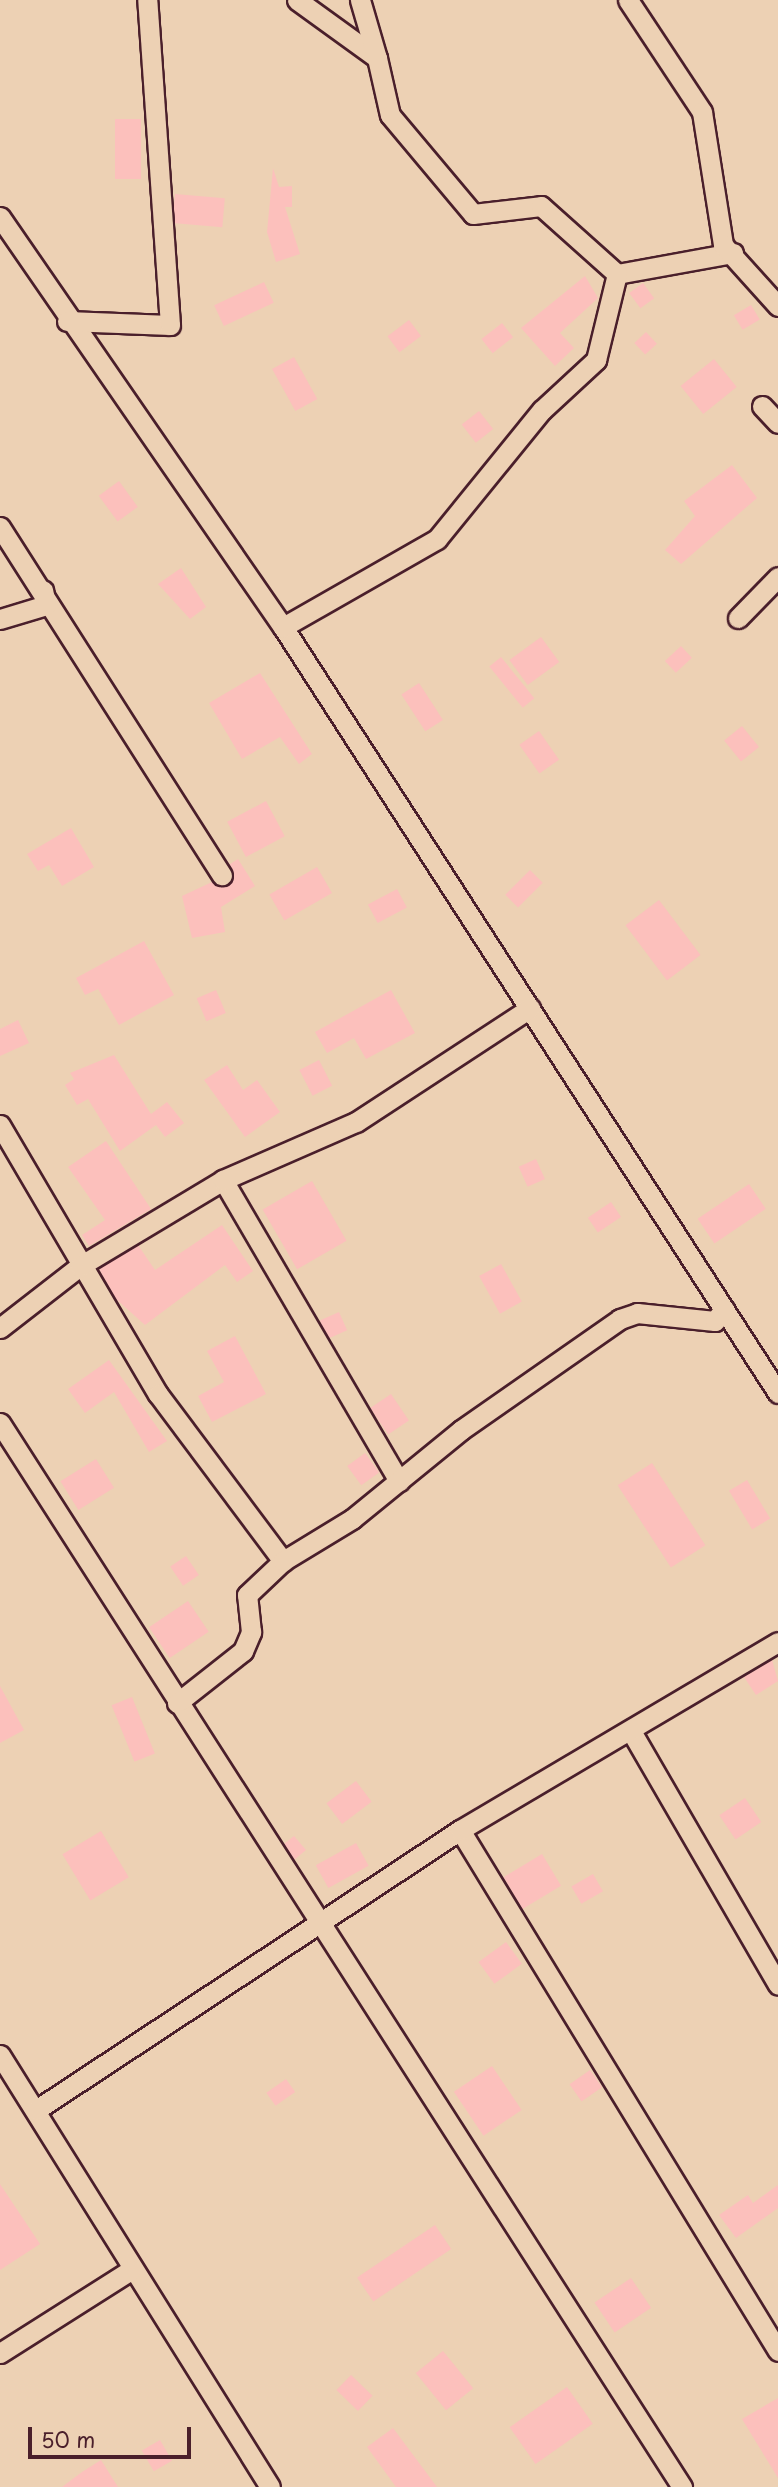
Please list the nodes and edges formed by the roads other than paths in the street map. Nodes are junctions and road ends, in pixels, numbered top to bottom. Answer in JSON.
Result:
{"nodes":[{"id":1,"x":148,"y":0,"type":"edge"},
{"id":2,"x":297,"y":0,"type":"edge"},
{"id":3,"x":360,"y":0,"type":"edge"},
{"id":4,"x":628,"y":0,"type":"edge"},
{"id":5,"x":377,"y":58,"type":"junction"},
{"id":6,"x":0,"y":217,"type":"edge"},
{"id":7,"x":733,"y":253,"type":"junction"},
{"id":8,"x":617,"y":274,"type":"junction"},
{"id":9,"x":778,"y":306,"type":"edge"},
{"id":10,"x":67,"y":321,"type":"junction"},
{"id":11,"x":762,"y":406,"type":"dead end"},
{"id":12,"x":778,"y":423,"type":"edge"},
{"id":13,"x":0,"y":527,"type":"edge"},
{"id":14,"x":778,"y":577,"type":"edge"},
{"id":15,"x":43,"y":590,"type":"junction"},
{"id":16,"x":738,"y":618,"type":"dead end"},
{"id":17,"x":0,"y":619,"type":"edge"},
{"id":18,"x":283,"y":627,"type":"junction"},
{"id":19,"x":222,"y":875,"type":"dead end"},
{"id":20,"x":530,"y":1008,"type":"junction"},
{"id":21,"x":0,"y":1125,"type":"edge"},
{"id":22,"x":223,"y":1180,"type":"junction"},
{"id":23,"x":80,"y":1266,"type":"junction"},
{"id":24,"x":724,"y":1309,"type":"junction"},
{"id":25,"x":0,"y":1328,"type":"edge"},
{"id":26,"x":778,"y":1393,"type":"edge"},
{"id":27,"x":0,"y":1423,"type":"edge"},
{"id":28,"x":399,"y":1481,"type":"junction"},
{"id":29,"x":283,"y":1561,"type":"junction"},
{"id":30,"x":778,"y":1642,"type":"edge"},
{"id":31,"x":177,"y":1703,"type":"junction"},
{"id":32,"x":631,"y":1731,"type":"junction"},
{"id":33,"x":460,"y":1830,"type":"junction"},
{"id":34,"x":317,"y":1924,"type":"junction"},
{"id":35,"x":778,"y":1985,"type":"edge"},
{"id":36,"x":0,"y":2054,"type":"edge"},
{"id":37,"x":36,"y":2110,"type":"junction"},
{"id":38,"x":131,"y":2270,"type":"junction"},
{"id":39,"x":778,"y":2351,"type":"edge"},
{"id":40,"x":0,"y":2353,"type":"edge"},
{"id":41,"x":270,"y":2487,"type":"edge"},
{"id":42,"x":682,"y":2487,"type":"edge"}],
"edges":[{"from":1,"to":10,"type":"street"},
{"from":2,"to":5,"type":"street"},
{"from":3,"to":5,"type":"street"},
{"from":4,"to":7,"type":"street"},
{"from":5,"to":8,"type":"street"},
{"from":6,"to":10,"type":"street"},
{"from":7,"to":8,"type":"street"},
{"from":7,"to":9,"type":"street"},
{"from":8,"to":18,"type":"street"},
{"from":10,"to":18,"type":"street"},
{"from":11,"to":12,"type":"street"},
{"from":13,"to":15,"type":"street"},
{"from":14,"to":16,"type":"street"},
{"from":15,"to":17,"type":"street"},
{"from":15,"to":19,"type":"street"},
{"from":18,"to":20,"type":"street"},
{"from":20,"to":22,"type":"street"},
{"from":20,"to":24,"type":"street"},
{"from":21,"to":23,"type":"street"},
{"from":22,"to":23,"type":"street"},
{"from":22,"to":28,"type":"street"},
{"from":23,"to":25,"type":"street"},
{"from":23,"to":29,"type":"street"},
{"from":24,"to":26,"type":"street"},
{"from":24,"to":28,"type":"street"},
{"from":27,"to":31,"type":"street"},
{"from":28,"to":29,"type":"street"},
{"from":29,"to":31,"type":"street"},
{"from":30,"to":32,"type":"street"},
{"from":31,"to":34,"type":"street"},
{"from":32,"to":33,"type":"street"},
{"from":32,"to":35,"type":"street"},
{"from":33,"to":34,"type":"street"},
{"from":33,"to":39,"type":"street"},
{"from":34,"to":37,"type":"street"},
{"from":34,"to":42,"type":"street"},
{"from":36,"to":37,"type":"street"},
{"from":37,"to":38,"type":"street"},
{"from":38,"to":40,"type":"street"},
{"from":38,"to":41,"type":"street"}]}
